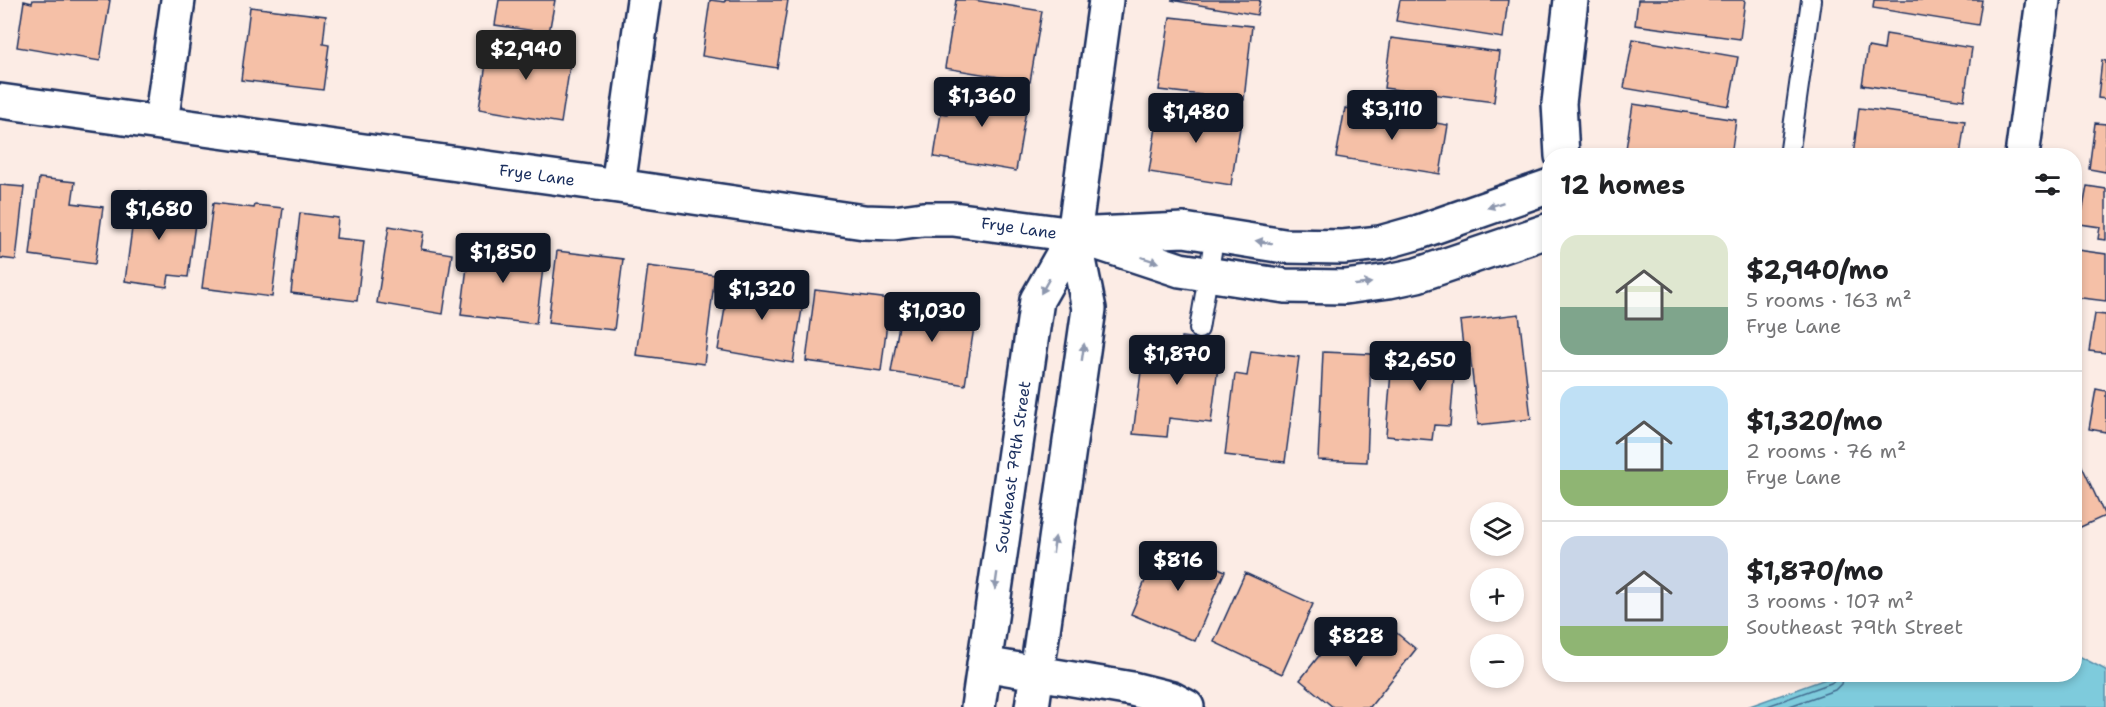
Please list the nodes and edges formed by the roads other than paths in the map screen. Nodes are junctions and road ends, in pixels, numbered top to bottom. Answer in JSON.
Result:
{"nodes":[{"id":1,"x":178,"y":0,"type":"edge"},
{"id":2,"x":644,"y":0,"type":"edge"},
{"id":3,"x":1106,"y":0,"type":"edge"},
{"id":4,"x":1571,"y":0,"type":"edge"},
{"id":5,"x":1811,"y":0,"type":"edge"},
{"id":6,"x":2043,"y":0,"type":"edge"},
{"id":7,"x":0,"y":101,"type":"edge"},
{"id":8,"x":161,"y":123,"type":"junction"},
{"id":9,"x":1562,"y":148,"type":"edge"},
{"id":10,"x":1790,"y":148,"type":"edge"},
{"id":11,"x":2023,"y":148,"type":"edge"},
{"id":12,"x":618,"y":186,"type":"junction"},
{"id":13,"x":1542,"y":189,"type":"edge"},
{"id":14,"x":1427,"y":229,"type":"junction"},
{"id":15,"x":1542,"y":233,"type":"edge"},
{"id":16,"x":1215,"y":234,"type":"junction"},
{"id":17,"x":1074,"y":235,"type":"junction"},
{"id":18,"x":1315,"y":247,"type":"junction"},
{"id":19,"x":1441,"y":267,"type":"junction"},
{"id":20,"x":1208,"y":274,"type":"junction"},
{"id":21,"x":1314,"y":286,"type":"junction"},
{"id":22,"x":1199,"y":329,"type":"dead end"},
{"id":23,"x":984,"y":664,"type":"junction"},
{"id":24,"x":1036,"y":671,"type":"junction"},
{"id":25,"x":978,"y":707,"type":"edge"},
{"id":26,"x":1032,"y":707,"type":"edge"},
{"id":27,"x":1187,"y":707,"type":"edge"}],
"edges":[{"from":1,"to":8,"type":"street"},
{"from":2,"to":12,"type":"street"},
{"from":3,"to":17,"type":"street","name":"Southeast 79th Street"},
{"from":4,"to":9,"type":"street"},
{"from":5,"to":10,"type":"lane"},
{"from":6,"to":11,"type":"street"},
{"from":7,"to":8,"type":"street","name":"Frye Lane"},
{"from":8,"to":12,"type":"street","name":"Frye Lane"},
{"from":12,"to":17,"type":"street","name":"Frye Lane"},
{"from":13,"to":14,"type":"street","name":"Frye Lane","one_way":true},
{"from":14,"to":18,"type":"street","name":"Frye Lane"},
{"from":14,"to":19,"type":"lane"},
{"from":15,"to":19,"type":"street","name":"Frye Lane"},
{"from":16,"to":17,"type":"street","name":"Frye Lane"},
{"from":18,"to":16,"type":"street","name":"Frye Lane","one_way":true},
{"from":16,"to":20,"type":"lane"},
{"from":17,"to":20,"type":"street","name":"Frye Lane","one_way":true},
{"from":17,"to":23,"type":"street","name":"Southeast 79th Street","one_way":true},
{"from":24,"to":17,"type":"street","name":"Southeast 79th Street","one_way":true},
{"from":18,"to":21,"type":"lane"},
{"from":21,"to":19,"type":"street","name":"Frye Lane","one_way":true},
{"from":20,"to":21,"type":"street","name":"Frye Lane"},
{"from":20,"to":22,"type":"lane"},
{"from":23,"to":24,"type":"street"},
{"from":23,"to":25,"type":"street","name":"Southeast 79th Street"},
{"from":24,"to":26,"type":"street","name":"Southeast 79th Street"},
{"from":24,"to":27,"type":"street"}]}
